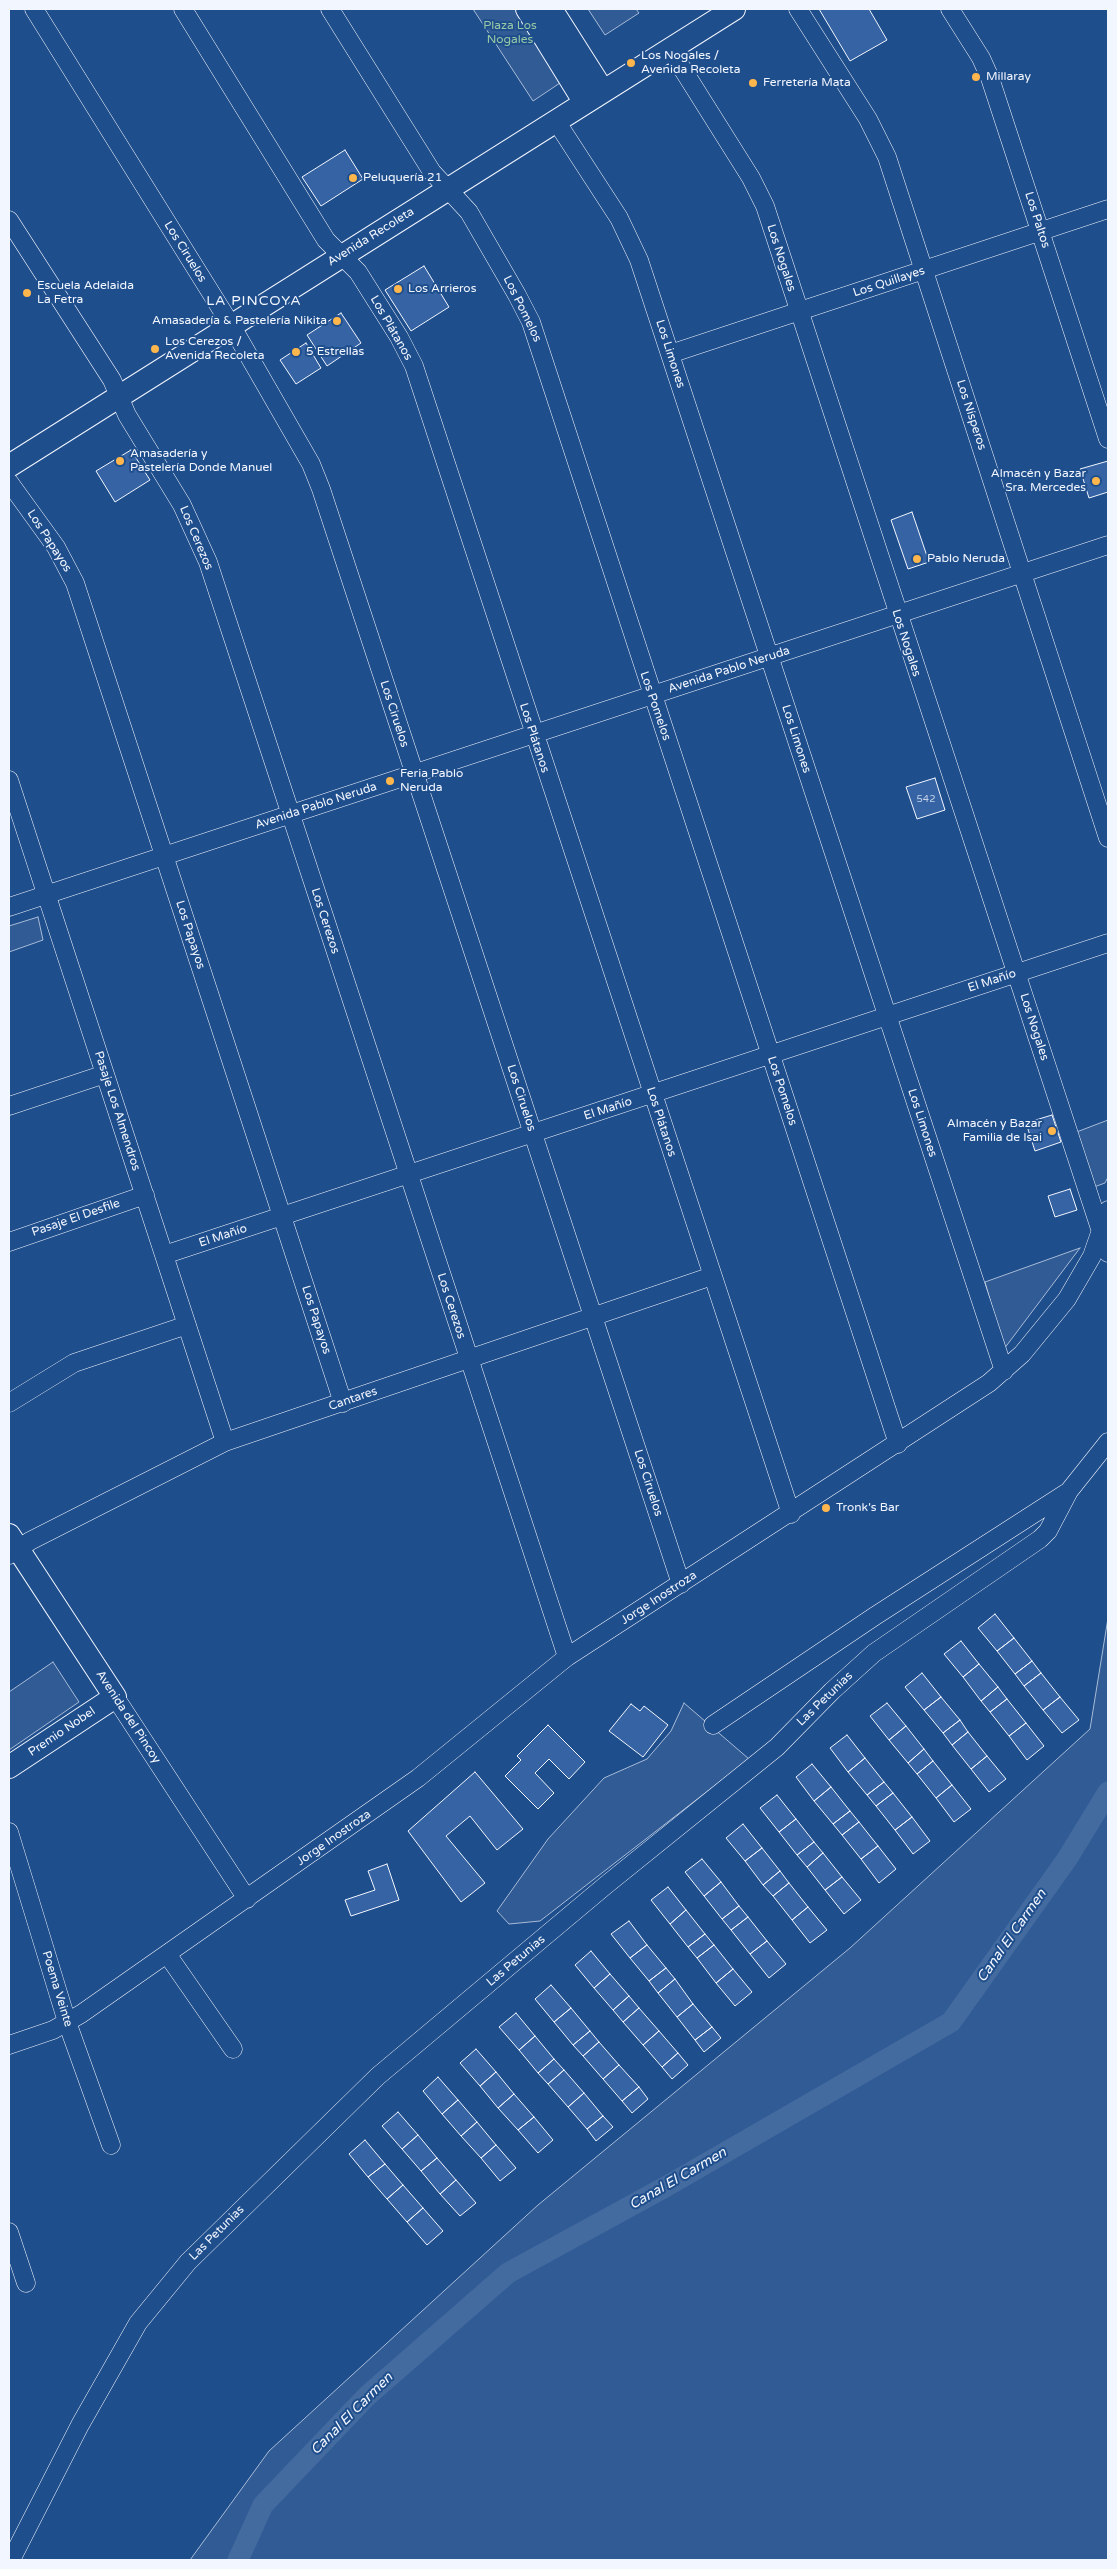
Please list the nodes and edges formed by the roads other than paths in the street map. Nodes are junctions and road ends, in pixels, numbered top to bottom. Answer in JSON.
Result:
{"nodes":[{"id":1,"x":34,"y":9,"type":"edge"},
{"id":2,"x":183,"y":9,"type":"edge"},
{"id":3,"x":330,"y":9,"type":"edge"},
{"id":4,"x":527,"y":9,"type":"edge"},
{"id":5,"x":551,"y":9,"type":"edge"},
{"id":6,"x":734,"y":9,"type":"edge"},
{"id":7,"x":798,"y":9,"type":"edge"},
{"id":8,"x":950,"y":9,"type":"edge"},
{"id":9,"x":670,"y":49,"type":"junction"},
{"id":10,"x":594,"y":97,"type":"junction"},
{"id":11,"x":556,"y":121,"type":"junction"},
{"id":12,"x":448,"y":190,"type":"junction"},
{"id":13,"x":1108,"y":209,"type":"edge"},
{"id":14,"x":9,"y":220,"type":"edge"},
{"id":15,"x":1040,"y":232,"type":"junction"},
{"id":16,"x":342,"y":256,"type":"junction"},
{"id":17,"x":924,"y":270,"type":"junction"},
{"id":18,"x":799,"y":312,"type":"junction"},
{"id":19,"x":231,"y":325,"type":"junction"},
{"id":20,"x":670,"y":354,"type":"junction"},
{"id":21,"x":119,"y":396,"type":"junction"},
{"id":22,"x":1108,"y":439,"type":"edge"},
{"id":23,"x":9,"y":466,"type":"edge"},
{"id":24,"x":9,"y":482,"type":"edge"},
{"id":25,"x":1108,"y":545,"type":"edge"},
{"id":26,"x":1022,"y":573,"type":"junction"},
{"id":27,"x":897,"y":614,"type":"junction"},
{"id":28,"x":769,"y":656,"type":"junction"},
{"id":29,"x":652,"y":695,"type":"junction"},
{"id":30,"x":533,"y":734,"type":"junction"},
{"id":31,"x":414,"y":774,"type":"junction"},
{"id":32,"x":9,"y":780,"type":"edge"},
{"id":33,"x":290,"y":815,"type":"junction"},
{"id":34,"x":1108,"y":838,"type":"edge"},
{"id":35,"x":164,"y":856,"type":"junction"},
{"id":36,"x":46,"y":895,"type":"junction"},
{"id":37,"x":9,"y":908,"type":"edge"},
{"id":38,"x":1108,"y":943,"type":"edge"},
{"id":39,"x":1016,"y":974,"type":"junction"},
{"id":40,"x":887,"y":1016,"type":"junction"},
{"id":41,"x":770,"y":1055,"type":"junction"},
{"id":42,"x":105,"y":1074,"type":"junction"},
{"id":43,"x":652,"y":1094,"type":"junction"},
{"id":44,"x":9,"y":1106,"type":"edge"},
{"id":45,"x":532,"y":1134,"type":"junction"},
{"id":46,"x":408,"y":1175,"type":"junction"},
{"id":47,"x":145,"y":1195,"type":"junction"},
{"id":48,"x":1108,"y":1210,"type":"edge"},
{"id":49,"x":282,"y":1216,"type":"junction"},
{"id":50,"x":1102,"y":1233,"type":"junction"},
{"id":51,"x":9,"y":1242,"type":"edge"},
{"id":52,"x":1108,"y":1253,"type":"edge"},
{"id":53,"x":164,"y":1255,"type":"junction"},
{"id":54,"x":712,"y":1276,"type":"junction"},
{"id":55,"x":593,"y":1317,"type":"junction"},
{"id":56,"x":187,"y":1325,"type":"junction"},
{"id":57,"x":469,"y":1360,"type":"junction"},
{"id":58,"x":1004,"y":1371,"type":"junction"},
{"id":59,"x":9,"y":1403,"type":"edge"},
{"id":60,"x":343,"y":1403,"type":"junction"},
{"id":61,"x":225,"y":1442,"type":"junction"},
{"id":62,"x":1108,"y":1442,"type":"edge"},
{"id":63,"x":898,"y":1444,"type":"junction"},
{"id":64,"x":1069,"y":1491,"type":"junction"},
{"id":65,"x":791,"y":1514,"type":"junction"},
{"id":66,"x":12,"y":1546,"type":"edge"},
{"id":67,"x":681,"y":1584,"type":"junction"},
{"id":68,"x":567,"y":1657,"type":"junction"},
{"id":69,"x":115,"y":1697,"type":"junction"},
{"id":70,"x":713,"y":1726,"type":"dead end"},
{"id":71,"x":9,"y":1767,"type":"edge"},
{"id":72,"x":9,"y":1832,"type":"edge"},
{"id":73,"x":247,"y":1899,"type":"junction"},
{"id":74,"x":167,"y":1954,"type":"junction"},
{"id":75,"x":67,"y":2022,"type":"junction"},
{"id":76,"x":9,"y":2045,"type":"edge"},
{"id":77,"x":233,"y":2049,"type":"dead end"},
{"id":78,"x":110,"y":2145,"type":"dead end"},
{"id":79,"x":9,"y":2232,"type":"edge"},
{"id":80,"x":26,"y":2283,"type":"dead end"},
{"id":81,"x":11,"y":2560,"type":"edge"}],
"edges":[{"from":1,"to":19,"type":"street","name":"Los Ciruelos"},
{"from":2,"to":16,"type":"street","name":"Los Plátanos"},
{"from":3,"to":12,"type":"street","name":"Los Pomelos"},
{"from":4,"to":10,"type":"street"},
{"from":5,"to":10,"type":"street"},
{"from":6,"to":9,"type":"street","name":"Avenida Recoleta"},
{"from":7,"to":17,"type":"street","name":"Los Nísperos"},
{"from":8,"to":15,"type":"street","name":"Los Paltos"},
{"from":9,"to":10,"type":"street","name":"Avenida Recoleta"},
{"from":9,"to":18,"type":"street","name":"Los Nogales"},
{"from":10,"to":11,"type":"street","name":"Avenida Recoleta"},
{"from":11,"to":12,"type":"street","name":"Avenida Recoleta"},
{"from":11,"to":20,"type":"street","name":"Los Limones"},
{"from":12,"to":16,"type":"street","name":"Avenida Recoleta"},
{"from":12,"to":29,"type":"street","name":"Los Pomelos"},
{"from":13,"to":15,"type":"street","name":"Los Quillayes"},
{"from":14,"to":21,"type":"street","name":"Los Cerezos"},
{"from":15,"to":17,"type":"street","name":"Los Quillayes"},
{"from":15,"to":22,"type":"street","name":"Los Paltos"},
{"from":16,"to":19,"type":"street","name":"Avenida Recoleta"},
{"from":16,"to":30,"type":"street","name":"Los Plátanos"},
{"from":17,"to":18,"type":"street","name":"Los Quillayes"},
{"from":17,"to":26,"type":"street","name":"Los Nísperos"},
{"from":18,"to":20,"type":"street","name":"Los Quillayes"},
{"from":18,"to":27,"type":"street","name":"Los Nogales"},
{"from":19,"to":21,"type":"street","name":"Avenida Recoleta"},
{"from":19,"to":31,"type":"street","name":"Los Ciruelos"},
{"from":20,"to":28,"type":"street","name":"Los Limones"},
{"from":21,"to":23,"type":"street","name":"Avenida Recoleta"},
{"from":21,"to":33,"type":"street","name":"Los Cerezos"},
{"from":24,"to":35,"type":"street","name":"Los Papayos"},
{"from":25,"to":26,"type":"street","name":"Avenida Pablo Neruda"},
{"from":26,"to":27,"type":"street","name":"Avenida Pablo Neruda"},
{"from":26,"to":34,"type":"street","name":"Los Nísperos"},
{"from":27,"to":28,"type":"street","name":"Avenida Pablo Neruda"},
{"from":27,"to":39,"type":"street","name":"Los Nogales"},
{"from":28,"to":29,"type":"street","name":"Avenida Pablo Neruda"},
{"from":28,"to":40,"type":"street","name":"Los Limones"},
{"from":29,"to":30,"type":"street","name":"Avenida Pablo Neruda"},
{"from":29,"to":41,"type":"street","name":"Los Pomelos"},
{"from":30,"to":31,"type":"street","name":"Avenida Pablo Neruda"},
{"from":30,"to":43,"type":"street","name":"Los Plátanos"},
{"from":31,"to":33,"type":"street","name":"Avenida Pablo Neruda"},
{"from":31,"to":45,"type":"street","name":"Los Ciruelos"},
{"from":32,"to":36,"type":"street","name":"Pasaje Los Almendros"},
{"from":33,"to":35,"type":"street","name":"Avenida Pablo Neruda"},
{"from":33,"to":46,"type":"street","name":"Los Cerezos"},
{"from":35,"to":36,"type":"street","name":"Avenida Pablo Neruda"},
{"from":35,"to":49,"type":"street","name":"Los Papayos"},
{"from":36,"to":37,"type":"street","name":"Avenida Pablo Neruda"},
{"from":36,"to":42,"type":"street","name":"Pasaje Los Almendros"},
{"from":38,"to":39,"type":"street","name":"El Mañío"},
{"from":39,"to":40,"type":"street","name":"El Mañío"},
{"from":39,"to":50,"type":"street","name":"Los Nogales"},
{"from":40,"to":41,"type":"street","name":"El Mañío"},
{"from":40,"to":58,"type":"street","name":"Los Limones"},
{"from":41,"to":43,"type":"street","name":"El Mañío"},
{"from":41,"to":63,"type":"street","name":"Los Pomelos"},
{"from":42,"to":44,"type":"street"},
{"from":42,"to":47,"type":"street","name":"Pasaje Los Almendros"},
{"from":43,"to":45,"type":"street","name":"El Mañío"},
{"from":43,"to":54,"type":"street","name":"Los Plátanos"},
{"from":45,"to":46,"type":"street","name":"El Mañío"},
{"from":45,"to":55,"type":"street","name":"Los Ciruelos"},
{"from":46,"to":49,"type":"street","name":"El Mañío"},
{"from":46,"to":57,"type":"street","name":"Los Cerezos"},
{"from":47,"to":51,"type":"street","name":"Pasaje El Desfile"},
{"from":47,"to":53,"type":"street","name":"Pasaje Los Almendros"},
{"from":48,"to":50,"type":"street","name":"Jorge Inostroza"},
{"from":49,"to":53,"type":"street","name":"El Mañío"},
{"from":49,"to":60,"type":"street","name":"Los Papayos"},
{"from":50,"to":52,"type":"street","name":"Los Nogales"},
{"from":50,"to":58,"type":"street","name":"Jorge Inostroza"},
{"from":53,"to":56,"type":"street","name":"Pasaje Los Almendros"},
{"from":54,"to":55,"type":"street","name":"Cantares"},
{"from":54,"to":65,"type":"street","name":"Los Plátanos"},
{"from":55,"to":57,"type":"street","name":"Cantares"},
{"from":55,"to":67,"type":"street","name":"Los Ciruelos"},
{"from":56,"to":59,"type":"street"},
{"from":56,"to":61,"type":"street","name":"Pasaje Los Almendros"},
{"from":57,"to":60,"type":"street","name":"Cantares"},
{"from":57,"to":68,"type":"street","name":"Los Cerezos"},
{"from":58,"to":63,"type":"street","name":"Jorge Inostroza"},
{"from":60,"to":61,"type":"street","name":"Cantares"},
{"from":61,"to":66,"type":"street","name":"Cantares"},
{"from":62,"to":64,"type":"street","name":"Las Petunias"},
{"from":63,"to":65,"type":"street","name":"Jorge Inostroza"},
{"from":64,"to":70,"type":"street"},
{"from":64,"to":81,"type":"street","name":"Las Petunias"},
{"from":65,"to":67,"type":"street","name":"Jorge Inostroza"},
{"from":66,"to":69,"type":"street","name":"Avenida del Pincoy"},
{"from":67,"to":68,"type":"street","name":"Jorge Inostroza"},
{"from":68,"to":73,"type":"street","name":"Jorge Inostroza"},
{"from":69,"to":71,"type":"street","name":"Premio Nobel"},
{"from":69,"to":73,"type":"street","name":"Avenida del Pincoy"},
{"from":72,"to":75,"type":"street","name":"Poema Veinte"},
{"from":73,"to":74,"type":"street","name":"Jorge Inostroza"},
{"from":74,"to":75,"type":"street","name":"Jorge Inostroza"},
{"from":74,"to":77,"type":"street"},
{"from":75,"to":76,"type":"street","name":"Jorge Inostroza"},
{"from":75,"to":78,"type":"street","name":"Poema Veinte"},
{"from":79,"to":80,"type":"street"}]}
